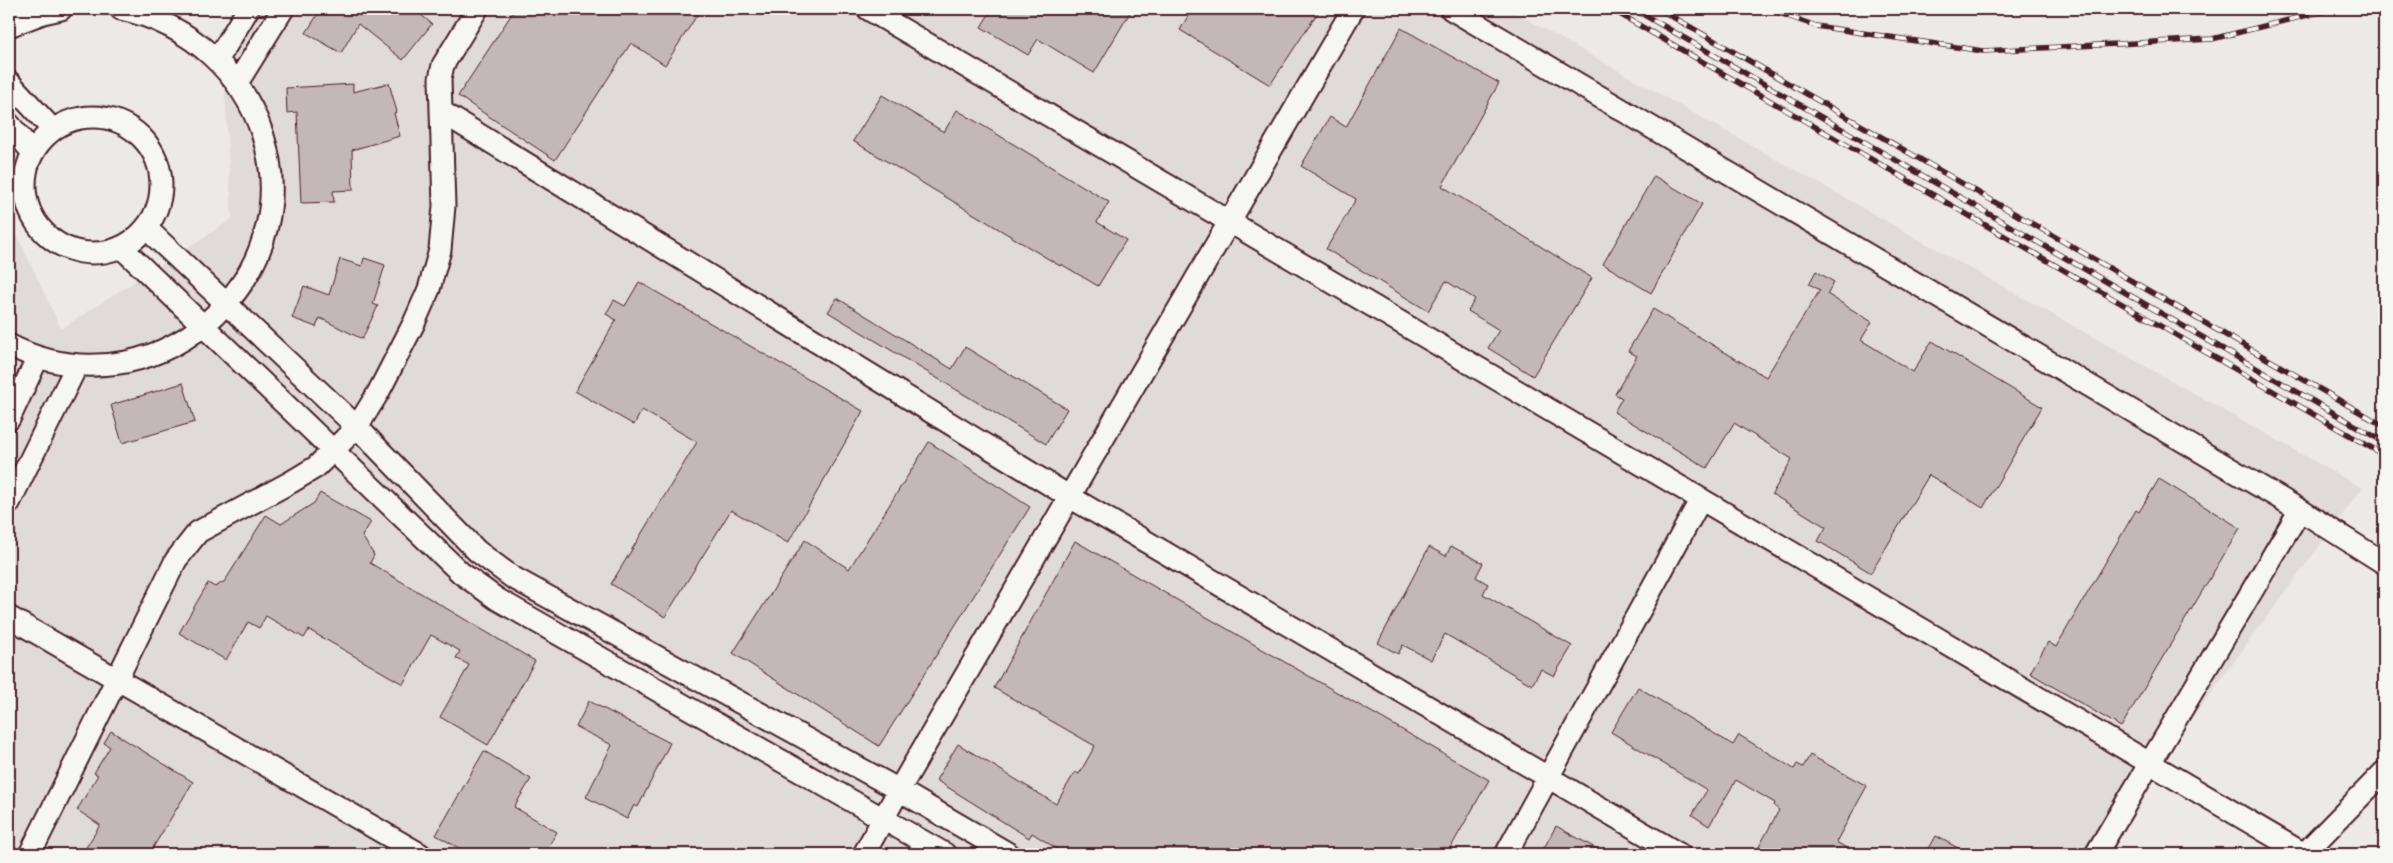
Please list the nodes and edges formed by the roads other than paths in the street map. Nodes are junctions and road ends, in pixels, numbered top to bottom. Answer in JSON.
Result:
{"nodes":[{"id":1,"x":62,"y":9,"type":"edge"},
{"id":2,"x":120,"y":9,"type":"edge"},
{"id":3,"x":248,"y":9,"type":"edge"},
{"id":4,"x":283,"y":9,"type":"edge"},
{"id":5,"x":478,"y":9,"type":"edge"},
{"id":6,"x":868,"y":9,"type":"edge"},
{"id":7,"x":1354,"y":9,"type":"edge"},
{"id":8,"x":1452,"y":9,"type":"edge"},
{"id":9,"x":9,"y":26,"type":"edge"},
{"id":10,"x":218,"y":59,"type":"junction"},
{"id":11,"x":9,"y":82,"type":"edge"},
{"id":12,"x":238,"y":83,"type":"junction"},
{"id":13,"x":442,"y":112,"type":"junction"},
{"id":14,"x":9,"y":124,"type":"edge"},
{"id":15,"x":53,"y":130,"type":"junction"},
{"id":16,"x":33,"y":153,"type":"junction"},
{"id":17,"x":1230,"y":222,"type":"junction"},
{"id":18,"x":146,"y":228,"type":"junction"},
{"id":19,"x":121,"y":247,"type":"junction"},
{"id":20,"x":227,"y":304,"type":"junction"},
{"id":21,"x":202,"y":327,"type":"junction"},
{"id":22,"x":9,"y":344,"type":"edge"},
{"id":23,"x":38,"y":357,"type":"junction"},
{"id":24,"x":77,"y":365,"type":"junction"},
{"id":25,"x":9,"y":419,"type":"edge"},
{"id":26,"x":357,"y":427,"type":"junction"},
{"id":27,"x":333,"y":452,"type":"junction"},
{"id":28,"x":1070,"y":496,"type":"junction"},
{"id":29,"x":1701,"y":499,"type":"junction"},
{"id":30,"x":9,"y":503,"type":"edge"},
{"id":31,"x":2300,"y":510,"type":"junction"},
{"id":32,"x":2384,"y":563,"type":"edge"},
{"id":33,"x":9,"y":617,"type":"edge"},
{"id":34,"x":117,"y":678,"type":"junction"},
{"id":35,"x":2150,"y":764,"type":"junction"},
{"id":36,"x":2384,"y":772,"type":"edge"},
{"id":37,"x":1548,"y":777,"type":"junction"},
{"id":38,"x":899,"y":790,"type":"junction"},
{"id":39,"x":885,"y":819,"type":"junction"},
{"id":40,"x":30,"y":854,"type":"edge"},
{"id":41,"x":420,"y":854,"type":"edge"},
{"id":42,"x":864,"y":854,"type":"edge"},
{"id":43,"x":945,"y":854,"type":"edge"},
{"id":44,"x":1009,"y":854,"type":"edge"},
{"id":45,"x":1506,"y":854,"type":"edge"},
{"id":46,"x":1679,"y":854,"type":"edge"},
{"id":47,"x":2096,"y":854,"type":"edge"},
{"id":48,"x":2304,"y":854,"type":"edge"}],
"edges":[{"from":1,"to":9,"type":"lane"},
{"from":2,"to":10,"type":"lane"},
{"from":3,"to":10,"type":"lane"},
{"from":4,"to":12,"type":"lane"},
{"from":5,"to":13,"type":"lane"},
{"from":6,"to":17,"type":"lane"},
{"from":7,"to":17,"type":"lane"},
{"from":8,"to":31,"type":"lane"},
{"from":10,"to":12,"type":"lane"},
{"from":11,"to":15,"type":"lane"},
{"from":12,"to":20,"type":"lane"},
{"from":13,"to":26,"type":"lane"},
{"from":13,"to":28,"type":"lane"},
{"from":14,"to":16,"type":"lane"},
{"from":15,"to":16,"type":"lane"},
{"from":15,"to":18,"type":"lane"},
{"from":16,"to":19,"type":"lane"},
{"from":17,"to":28,"type":"lane"},
{"from":17,"to":29,"type":"lane"},
{"from":18,"to":19,"type":"lane"},
{"from":18,"to":20,"type":"lane"},
{"from":19,"to":21,"type":"lane"},
{"from":20,"to":21,"type":"lane"},
{"from":20,"to":26,"type":"lane"},
{"from":21,"to":24,"type":"lane"},
{"from":21,"to":27,"type":"lane"},
{"from":22,"to":23,"type":"lane"},
{"from":23,"to":24,"type":"lane"},
{"from":23,"to":25,"type":"lane"},
{"from":24,"to":30,"type":"lane"},
{"from":26,"to":27,"type":"lane"},
{"from":26,"to":38,"type":"lane"},
{"from":27,"to":34,"type":"lane"},
{"from":27,"to":39,"type":"lane"},
{"from":28,"to":37,"type":"lane"},
{"from":28,"to":38,"type":"lane"},
{"from":29,"to":35,"type":"lane"},
{"from":29,"to":37,"type":"lane"},
{"from":31,"to":32,"type":"lane"},
{"from":31,"to":35,"type":"lane"},
{"from":33,"to":34,"type":"lane"},
{"from":34,"to":40,"type":"lane"},
{"from":34,"to":41,"type":"lane"},
{"from":35,"to":47,"type":"lane"},
{"from":35,"to":48,"type":"lane"},
{"from":36,"to":48,"type":"lane"},
{"from":37,"to":45,"type":"lane"},
{"from":37,"to":46,"type":"lane"},
{"from":38,"to":39,"type":"lane"},
{"from":38,"to":44,"type":"lane"},
{"from":39,"to":42,"type":"lane"},
{"from":39,"to":43,"type":"lane"}]}
